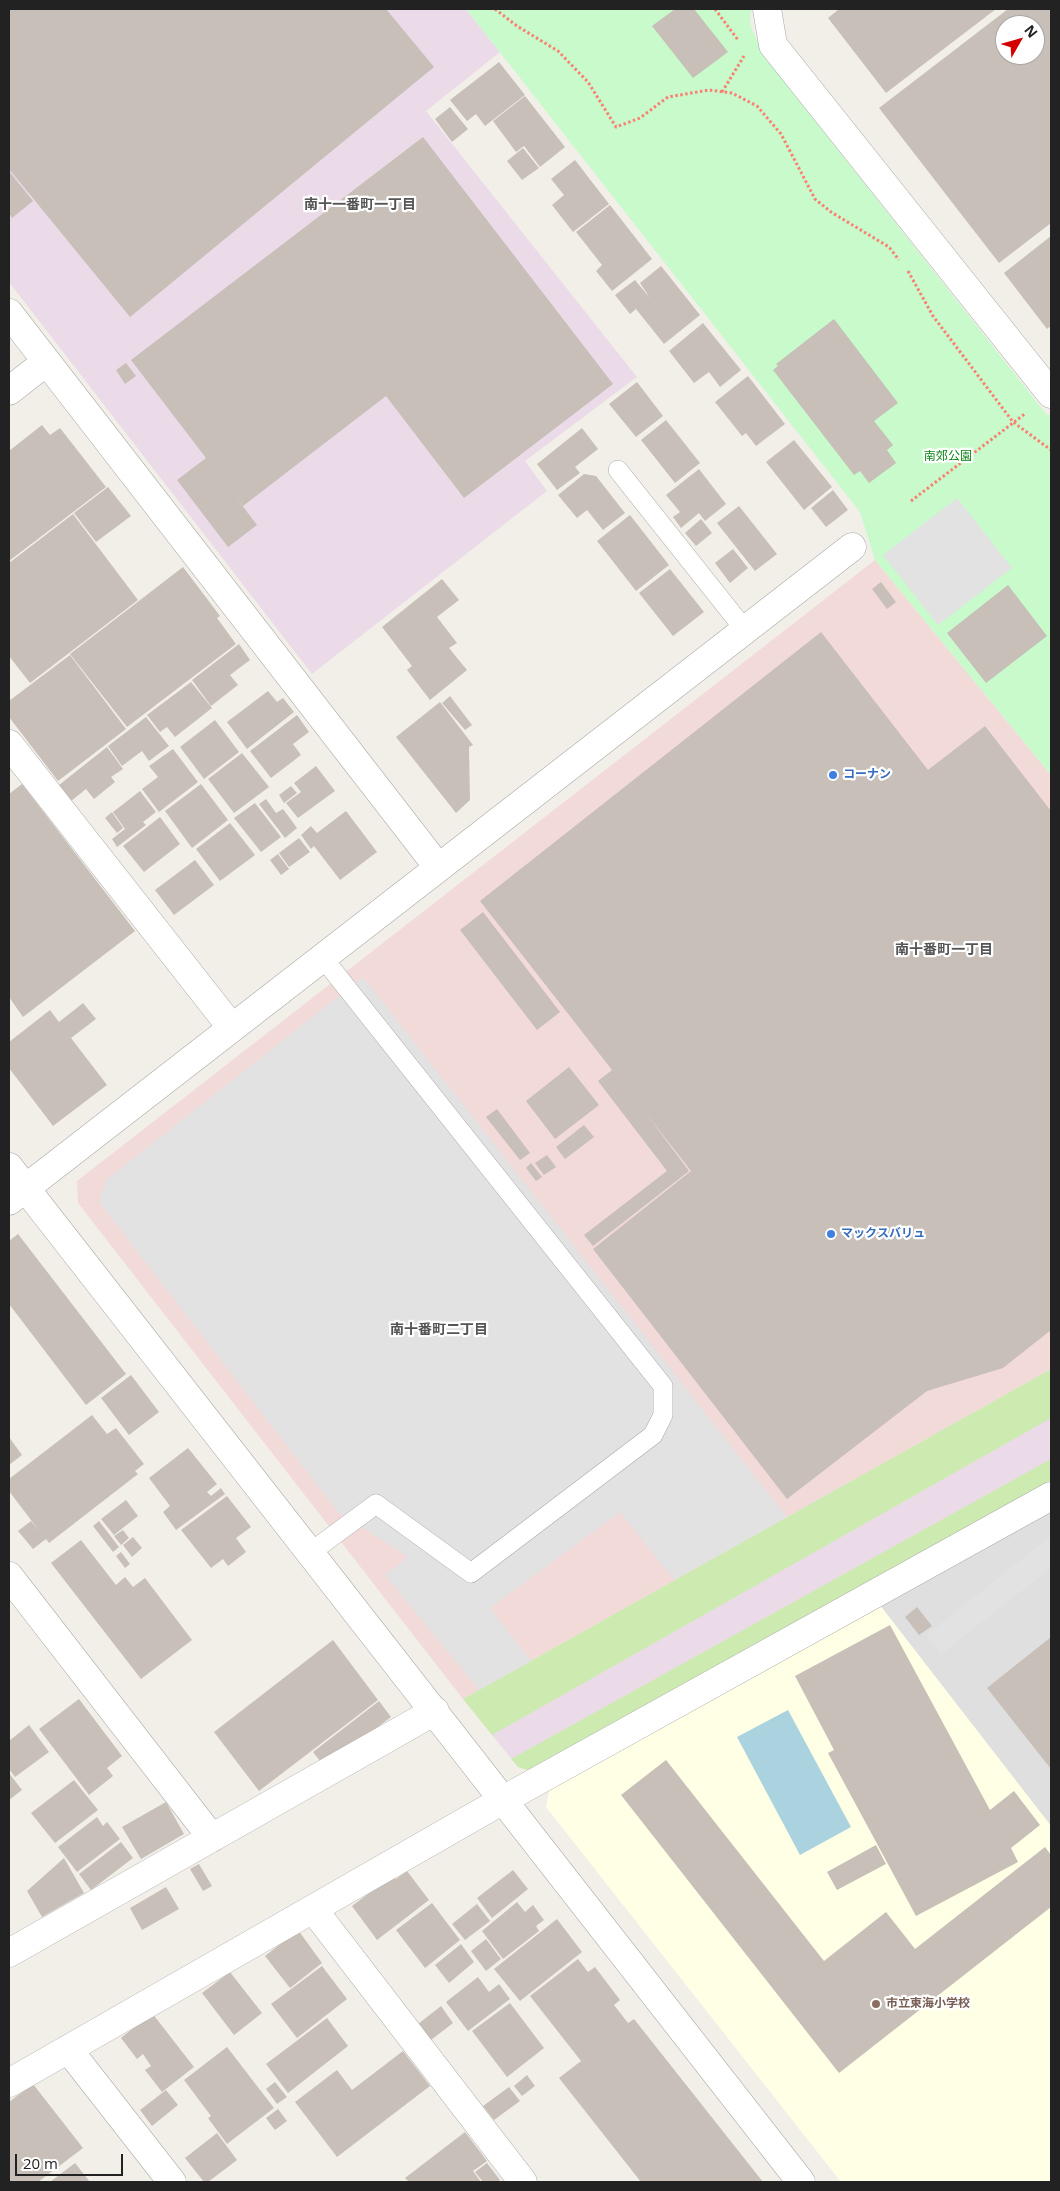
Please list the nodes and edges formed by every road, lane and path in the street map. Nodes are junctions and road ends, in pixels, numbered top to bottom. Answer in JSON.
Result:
{"nodes":[{"id":1,"x":495,"y":9,"type":"edge"},
{"id":2,"x":715,"y":9,"type":"edge"},
{"id":3,"x":766,"y":9,"type":"edge"},
{"id":4,"x":741,"y":44,"type":"dead end"},
{"id":5,"x":9,"y":313,"type":"edge"},
{"id":6,"x":46,"y":362,"type":"junction"},
{"id":7,"x":9,"y":392,"type":"edge"},
{"id":8,"x":1051,"y":394,"type":"edge"},
{"id":9,"x":1028,"y":412,"type":"dead end"},
{"id":10,"x":1013,"y":422,"type":"junction"},
{"id":11,"x":1051,"y":450,"type":"edge"},
{"id":12,"x":618,"y":470,"type":"dead end"},
{"id":13,"x":911,"y":501,"type":"dead end"},
{"id":14,"x":852,"y":547,"type":"dead end"},
{"id":15,"x":745,"y":630,"type":"junction"},
{"id":16,"x":9,"y":744,"type":"edge"},
{"id":17,"x":438,"y":867,"type":"junction"},
{"id":18,"x":323,"y":958,"type":"junction"},
{"id":19,"x":232,"y":1028,"type":"junction"},
{"id":20,"x":9,"y":1166,"type":"edge"},
{"id":21,"x":17,"y":1194,"type":"edge"},
{"id":22,"x":1051,"y":1496,"type":"edge"},
{"id":23,"x":311,"y":1552,"type":"junction"},
{"id":24,"x":9,"y":1576,"type":"edge"},
{"id":25,"x":435,"y":1711,"type":"junction"},
{"id":26,"x":503,"y":1800,"type":"junction"},
{"id":27,"x":212,"y":1838,"type":"junction"},
{"id":28,"x":313,"y":1909,"type":"junction"},
{"id":29,"x":9,"y":1953,"type":"edge"},
{"id":30,"x":68,"y":2049,"type":"junction"},
{"id":31,"x":9,"y":2083,"type":"edge"},
{"id":32,"x":172,"y":2182,"type":"edge"},
{"id":33,"x":523,"y":2182,"type":"edge"},
{"id":34,"x":800,"y":2182,"type":"edge"}],
"edges":[{"from":1,"to":10,"type":"path"},
{"from":2,"to":4,"type":"path"},
{"from":3,"to":8,"type":"street"},
{"from":5,"to":6,"type":"street"},
{"from":6,"to":7,"type":"street"},
{"from":6,"to":17,"type":"street"},
{"from":9,"to":10,"type":"path"},
{"from":10,"to":11,"type":"path"},
{"from":10,"to":13,"type":"path"},
{"from":12,"to":15,"type":"lane"},
{"from":14,"to":15,"type":"street"},
{"from":15,"to":17,"type":"street"},
{"from":16,"to":19,"type":"street"},
{"from":17,"to":18,"type":"street"},
{"from":18,"to":19,"type":"street"},
{"from":18,"to":23,"type":"lane"},
{"from":19,"to":21,"type":"street"},
{"from":20,"to":21,"type":"street"},
{"from":21,"to":23,"type":"street"},
{"from":22,"to":26,"type":"street"},
{"from":23,"to":25,"type":"street"},
{"from":24,"to":27,"type":"street"},
{"from":25,"to":26,"type":"street"},
{"from":25,"to":27,"type":"street"},
{"from":26,"to":28,"type":"street"},
{"from":26,"to":34,"type":"street"},
{"from":27,"to":29,"type":"street"},
{"from":28,"to":30,"type":"street"},
{"from":28,"to":33,"type":"street"},
{"from":30,"to":31,"type":"street"},
{"from":30,"to":32,"type":"street"}]}
